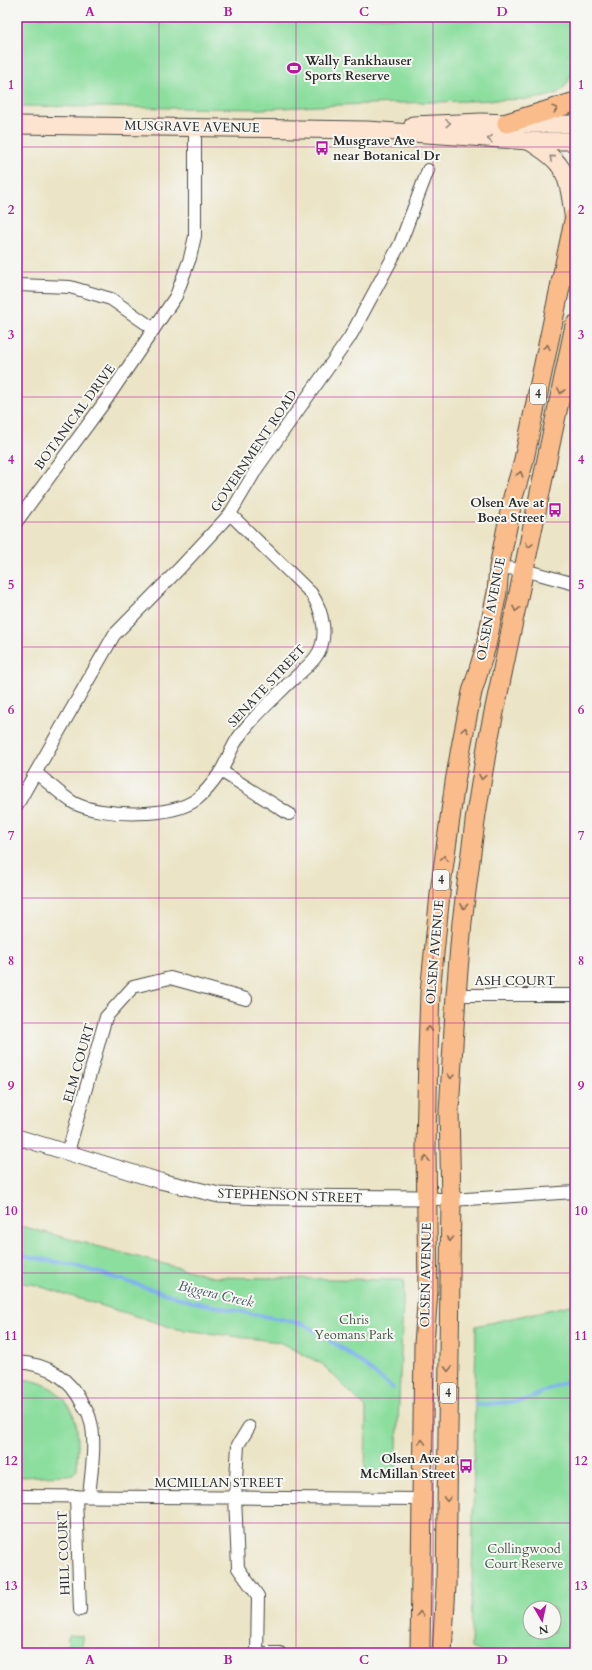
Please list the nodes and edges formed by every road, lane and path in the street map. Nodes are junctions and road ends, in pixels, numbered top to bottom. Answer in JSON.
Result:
{"nodes":[{"id":1,"x":575,"y":102,"type":"edge"},
{"id":2,"x":508,"y":123,"type":"junction"},
{"id":3,"x":575,"y":124,"type":"edge"},
{"id":4,"x":17,"y":125,"type":"edge"},
{"id":5,"x":195,"y":127,"type":"junction"},
{"id":6,"x":367,"y":130,"type":"junction"},
{"id":7,"x":529,"y":141,"type":"junction"},
{"id":8,"x":575,"y":141,"type":"edge"},
{"id":9,"x":428,"y":170,"type":"dead end"},
{"id":10,"x":575,"y":218,"type":"edge"},
{"id":11,"x":17,"y":285,"type":"edge"},
{"id":12,"x":575,"y":325,"type":"edge"},
{"id":13,"x":154,"y":329,"type":"junction"},
{"id":14,"x":230,"y":514,"type":"junction"},
{"id":15,"x":17,"y":521,"type":"edge"},
{"id":16,"x":499,"y":567,"type":"junction"},
{"id":17,"x":524,"y":570,"type":"junction"},
{"id":18,"x":575,"y":584,"type":"edge"},
{"id":19,"x":221,"y":771,"type":"junction"},
{"id":20,"x":36,"y":773,"type":"junction"},
{"id":21,"x":17,"y":805,"type":"edge"},
{"id":22,"x":289,"y":814,"type":"dead end"},
{"id":23,"x":456,"y":995,"type":"junction"},
{"id":24,"x":575,"y":995,"type":"edge"},
{"id":25,"x":246,"y":999,"type":"dead end"},
{"id":26,"x":17,"y":1137,"type":"edge"},
{"id":27,"x":68,"y":1152,"type":"junction"},
{"id":28,"x":575,"y":1192,"type":"edge"},
{"id":29,"x":426,"y":1198,"type":"junction"},
{"id":30,"x":451,"y":1200,"type":"junction"},
{"id":31,"x":17,"y":1362,"type":"edge"},
{"id":32,"x":249,"y":1426,"type":"dead end"},
{"id":33,"x":17,"y":1496,"type":"edge"},
{"id":34,"x":76,"y":1496,"type":"junction"},
{"id":35,"x":89,"y":1496,"type":"junction"},
{"id":36,"x":235,"y":1496,"type":"junction"},
{"id":37,"x":421,"y":1499,"type":"junction"},
{"id":38,"x":80,"y":1610,"type":"dead end"},
{"id":39,"x":257,"y":1653,"type":"edge"},
{"id":40,"x":280,"y":1653,"type":"edge"},
{"id":41,"x":420,"y":1653,"type":"edge"},
{"id":42,"x":442,"y":1653,"type":"edge"}],
"edges":[{"from":2,"to":1,"type":"main road","one_way":true},
{"from":2,"to":3,"type":"main road","name":"MUSGRAVE AVENUE"},
{"from":6,"to":2,"type":"main road","name":"MUSGRAVE AVENUE","one_way":true},
{"from":4,"to":5,"type":"main road","name":"MUSGRAVE AVENUE"},
{"from":5,"to":6,"type":"main road","name":"MUSGRAVE AVENUE"},
{"from":5,"to":13,"type":"street","name":"BOTANICAL DRIVE"},
{"from":7,"to":6,"type":"main road","name":"MUSGRAVE AVENUE","one_way":true},
{"from":7,"to":8,"type":"main road","name":"MUSGRAVE AVENUE"},
{"from":10,"to":7,"type":"main road","one_way":true},
{"from":9,"to":14,"type":"street","name":"GOVERNMENT ROAD"},
{"from":16,"to":10,"type":"main road","name":"OLSEN AVENUE","number":"4","one_way":true},
{"from":11,"to":13,"type":"street"},
{"from":12,"to":17,"type":"main road","name":"OLSEN AVENUE","number":"4","one_way":true},
{"from":13,"to":15,"type":"street","name":"BOTANICAL DRIVE"},
{"from":14,"to":19,"type":"street","name":"SENATE STREET"},
{"from":14,"to":20,"type":"street","name":"GOVERNMENT ROAD"},
{"from":16,"to":17,"type":"street"},
{"from":29,"to":16,"type":"main road","name":"OLSEN AVENUE","number":"4","one_way":true},
{"from":17,"to":18,"type":"street"},
{"from":17,"to":23,"type":"main road","name":"OLSEN AVENUE","number":"4","one_way":true},
{"from":19,"to":20,"type":"street","name":"SENATE STREET"},
{"from":19,"to":22,"type":"street"},
{"from":20,"to":21,"type":"street","name":"GOVERNMENT ROAD"},
{"from":23,"to":24,"type":"street","name":"ASH COURT"},
{"from":23,"to":30,"type":"main road","name":"OLSEN AVENUE","number":"4","one_way":true},
{"from":25,"to":27,"type":"street","name":"ELM COURT"},
{"from":26,"to":27,"type":"street","name":"STEPHENSON STREET"},
{"from":27,"to":29,"type":"street","name":"STEPHENSON STREET"},
{"from":28,"to":30,"type":"street"},
{"from":29,"to":30,"type":"street"},
{"from":37,"to":29,"type":"main road","name":"OLSEN AVENUE","number":"4","one_way":true},
{"from":30,"to":42,"type":"main road","name":"OLSEN AVENUE","number":"4","one_way":true},
{"from":31,"to":35,"type":"street"},
{"from":32,"to":36,"type":"street"},
{"from":33,"to":34,"type":"street","name":"MCMILLAN STREET"},
{"from":34,"to":35,"type":"street","name":"MCMILLAN STREET"},
{"from":34,"to":38,"type":"street","name":"HILL COURT"},
{"from":35,"to":36,"type":"street","name":"MCMILLAN STREET"},
{"from":36,"to":37,"type":"street","name":"MCMILLAN STREET"},
{"from":36,"to":39,"type":"street"},
{"from":41,"to":37,"type":"main road","name":"OLSEN AVENUE","number":"4","one_way":true},
{"from":39,"to":40,"type":"street"}]}
